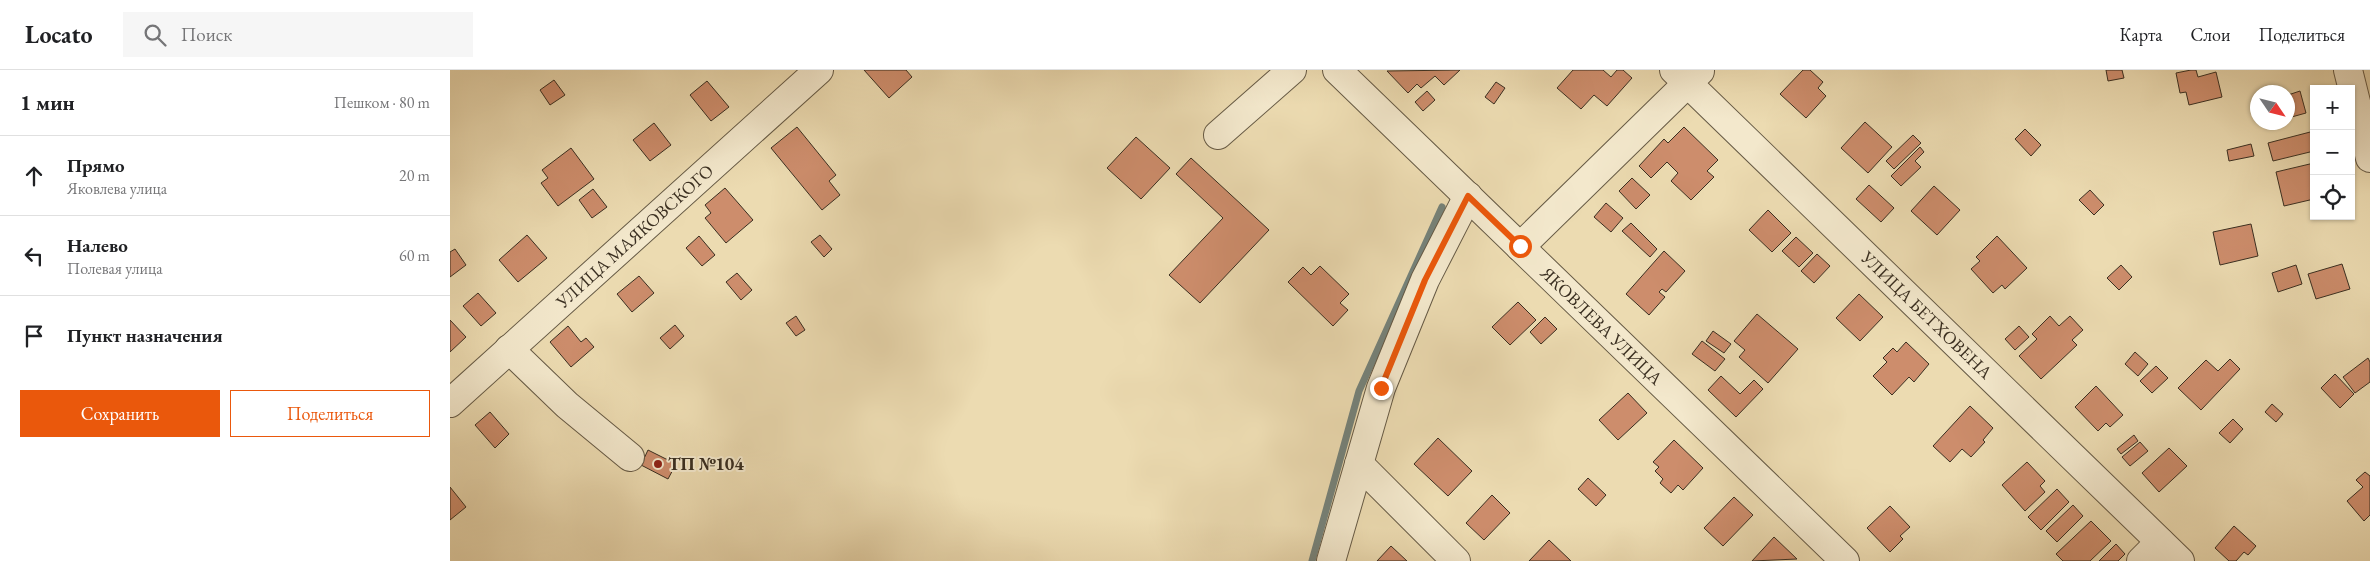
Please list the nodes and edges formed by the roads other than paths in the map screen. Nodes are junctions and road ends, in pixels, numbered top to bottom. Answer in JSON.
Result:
{"nodes":[{"id":1,"x":819,"y":70,"type":"edge"},
{"id":2,"x":1292,"y":70,"type":"edge"},
{"id":3,"x":1337,"y":70,"type":"edge"},
{"id":4,"x":2348,"y":70,"type":"edge"},
{"id":5,"x":1687,"y":74,"type":"edge"},
{"id":6,"x":1218,"y":135,"type":"dead end"},
{"id":7,"x":2370,"y":158,"type":"edge"},
{"id":8,"x":1468,"y":196,"type":"junction"},
{"id":9,"x":1520,"y":246,"type":"junction"},
{"id":10,"x":509,"y":349,"type":"junction"},
{"id":11,"x":450,"y":403,"type":"edge"},
{"id":12,"x":630,"y":457,"type":"dead end"},
{"id":13,"x":1358,"y":464,"type":"junction"},
{"id":14,"x":2160,"y":542,"type":"junction"},
{"id":15,"x":1331,"y":561,"type":"edge"},
{"id":16,"x":1456,"y":561,"type":"edge"},
{"id":17,"x":1845,"y":561,"type":"edge"},
{"id":18,"x":2140,"y":561,"type":"edge"},
{"id":19,"x":2180,"y":561,"type":"edge"}],
"edges":[{"from":1,"to":10,"type":"street","name":"УЛИЦА МАЯКОВСКОГО"},
{"from":2,"to":6,"type":"street"},
{"from":3,"to":8,"type":"street","name":"ЯКОВЛЕВА УЛИЦА"},
{"from":4,"to":7,"type":"street"},
{"from":5,"to":9,"type":"street"},
{"from":5,"to":14,"type":"street","name":"УЛИЦА БЕТХОВЕНА"},
{"from":8,"to":9,"type":"street","name":"ЯКОВЛЕВА УЛИЦА"},
{"from":8,"to":13,"type":"street"},
{"from":9,"to":17,"type":"street","name":"ЯКОВЛЕВА УЛИЦА"},
{"from":10,"to":11,"type":"street","name":"УЛИЦА МАЯКОВСКОГО"},
{"from":10,"to":12,"type":"street"},
{"from":13,"to":15,"type":"street"},
{"from":13,"to":16,"type":"street"},
{"from":14,"to":18,"type":"street"},
{"from":14,"to":19,"type":"street","name":"УЛИЦА БЕТХОВЕНА"}]}
